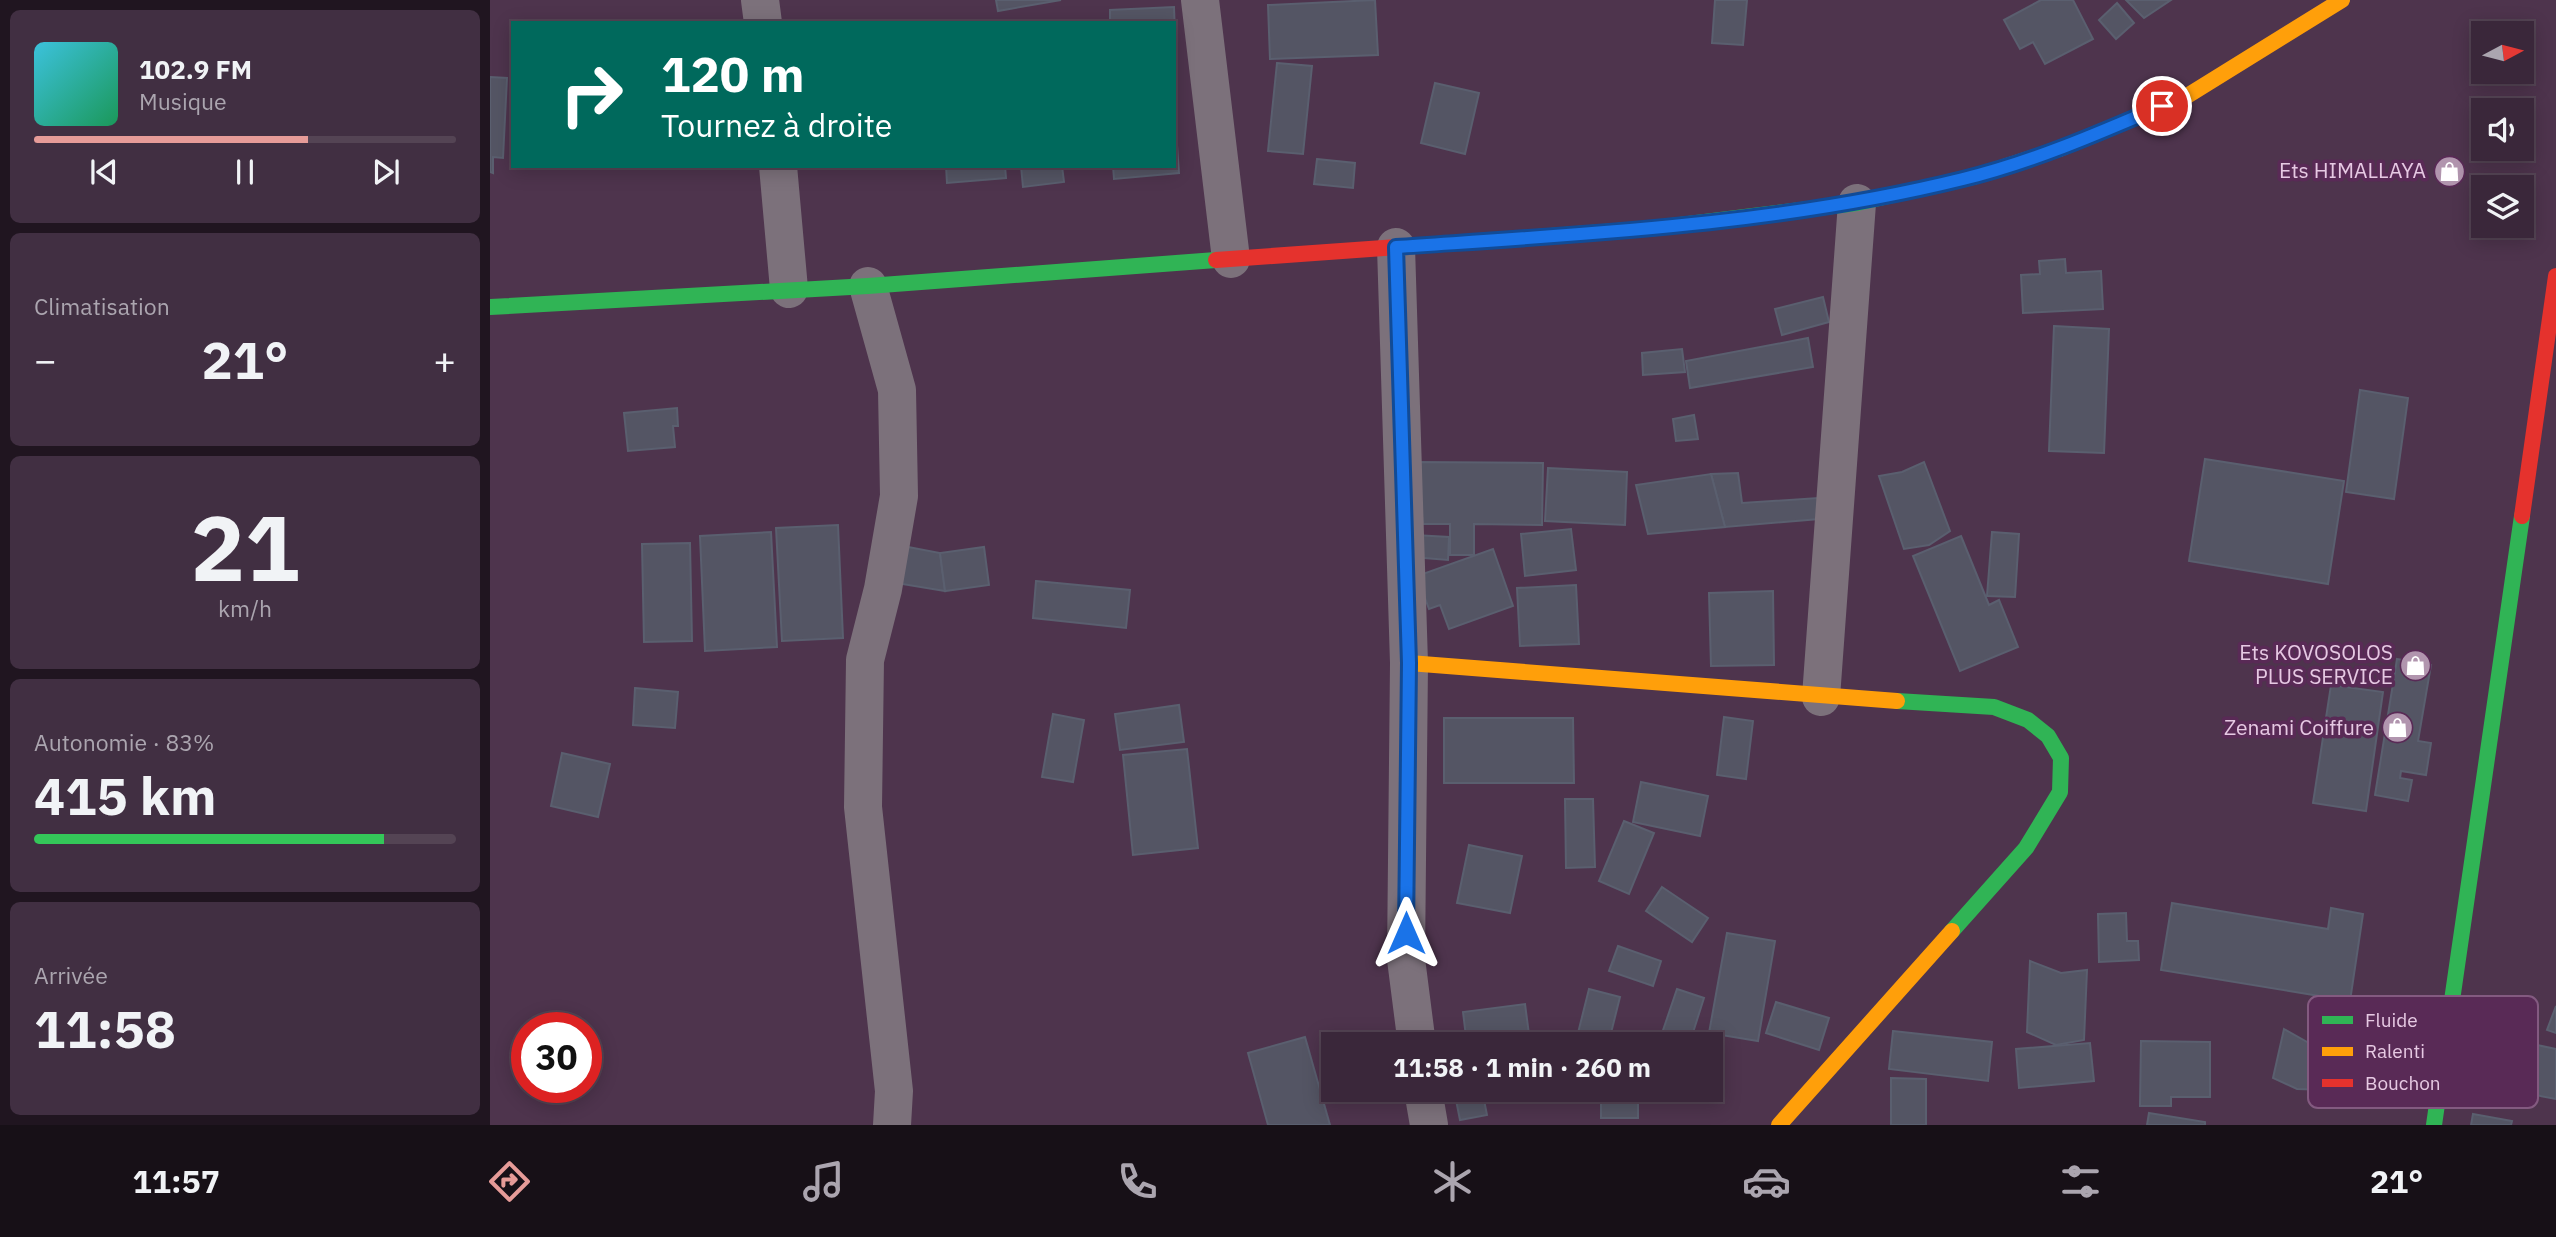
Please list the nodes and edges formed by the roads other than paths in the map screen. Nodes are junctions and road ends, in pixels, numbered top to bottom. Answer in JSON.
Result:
{"nodes":[{"id":1,"x":760,"y":0,"type":"edge"},
{"id":2,"x":1200,"y":0,"type":"edge"},
{"id":3,"x":2342,"y":0,"type":"edge"},
{"id":4,"x":763,"y":21,"type":"edge"},
{"id":5,"x":778,"y":168,"type":"edge"},
{"id":6,"x":1857,"y":203,"type":"junction"},
{"id":7,"x":1396,"y":247,"type":"junction"},
{"id":8,"x":1231,"y":259,"type":"junction"},
{"id":9,"x":2556,"y":276,"type":"edge"},
{"id":10,"x":868,"y":286,"type":"junction"},
{"id":11,"x":789,"y":289,"type":"junction"},
{"id":12,"x":490,"y":307,"type":"edge"},
{"id":13,"x":2548,"y":395,"type":"edge"},
{"id":14,"x":1409,"y":663,"type":"junction"},
{"id":15,"x":1821,"y":697,"type":"junction"},
{"id":16,"x":2454,"y":996,"type":"edge"},
{"id":17,"x":1415,"y":1032,"type":"edge"},
{"id":18,"x":1425,"y":1102,"type":"edge"},
{"id":19,"x":892,"y":1125,"type":"edge"},
{"id":20,"x":1429,"y":1125,"type":"edge"},
{"id":21,"x":1779,"y":1125,"type":"edge"}],
"edges":[{"from":1,"to":4,"type":"street"},
{"from":2,"to":8,"type":"street"},
{"from":3,"to":6,"type":"main road"},
{"from":5,"to":11,"type":"street"},
{"from":6,"to":7,"type":"main road"},
{"from":6,"to":15,"type":"street"},
{"from":7,"to":8,"type":"main road"},
{"from":7,"to":14,"type":"street"},
{"from":8,"to":10,"type":"main road"},
{"from":9,"to":13,"type":"main road"},
{"from":10,"to":11,"type":"main road"},
{"from":10,"to":19,"type":"street"},
{"from":11,"to":12,"type":"main road"},
{"from":13,"to":16,"type":"main road"},
{"from":14,"to":15,"type":"main road"},
{"from":14,"to":17,"type":"street"},
{"from":15,"to":21,"type":"main road"},
{"from":18,"to":20,"type":"street"}]}
